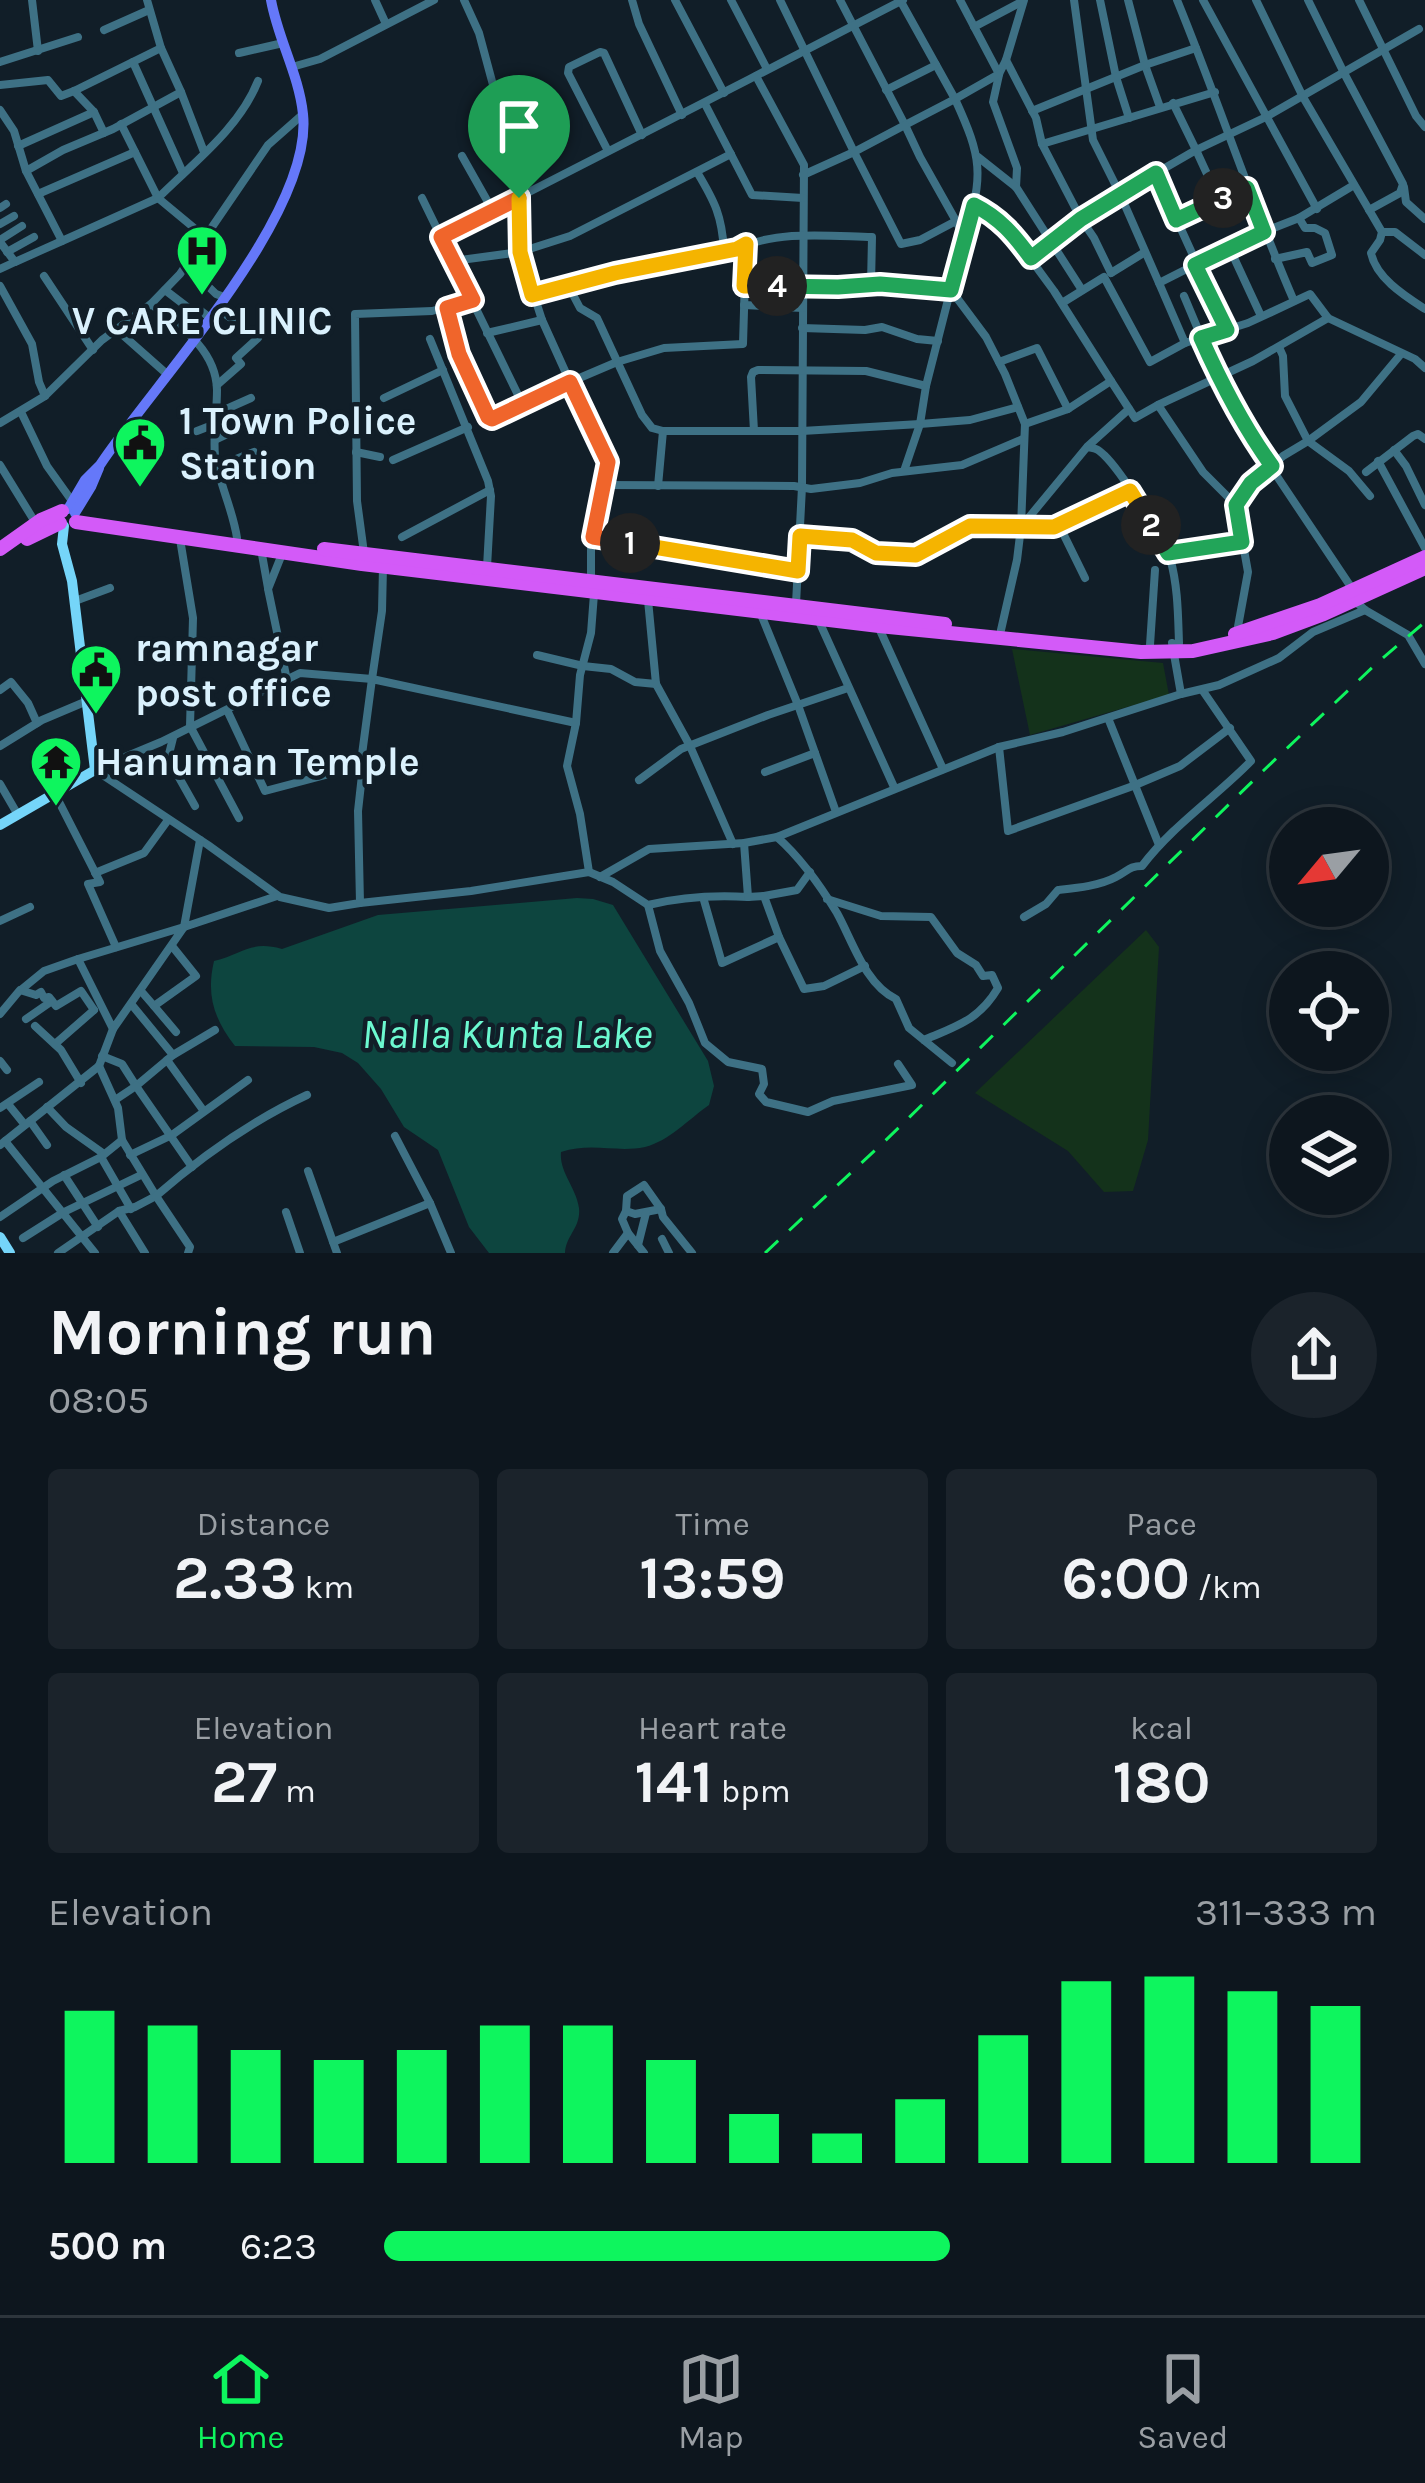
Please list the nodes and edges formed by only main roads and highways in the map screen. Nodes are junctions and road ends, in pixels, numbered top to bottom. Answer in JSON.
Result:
{"nodes":[{"id":1,"x":271,"y":0,"type":"edge"},
{"id":2,"x":69,"y":515,"type":"junction"},
{"id":3,"x":0,"y":553,"type":"edge"},
{"id":4,"x":1425,"y":553,"type":"edge"},
{"id":5,"x":384,"y":562,"type":"junction"},
{"id":6,"x":1425,"y":568,"type":"edge"},
{"id":7,"x":592,"y":587,"type":"junction"},
{"id":8,"x":1357,"y":600,"type":"junction"},
{"id":9,"x":1174,"y":646,"type":"junction"}],
"edges":[{"from":1,"to":2,"type":"main road"},
{"from":2,"to":3,"type":"highway"},
{"from":2,"to":3,"type":"highway"},
{"from":2,"to":5,"type":"highway"},
{"from":2,"to":5,"type":"highway"},
{"from":4,"to":8,"type":"highway"},
{"from":5,"to":7,"type":"highway"},
{"from":5,"to":7,"type":"highway"},
{"from":6,"to":8,"type":"highway"},
{"from":7,"to":9,"type":"highway"},
{"from":7,"to":9,"type":"highway"},
{"from":8,"to":9,"type":"highway"},
{"from":8,"to":9,"type":"highway"}]}
